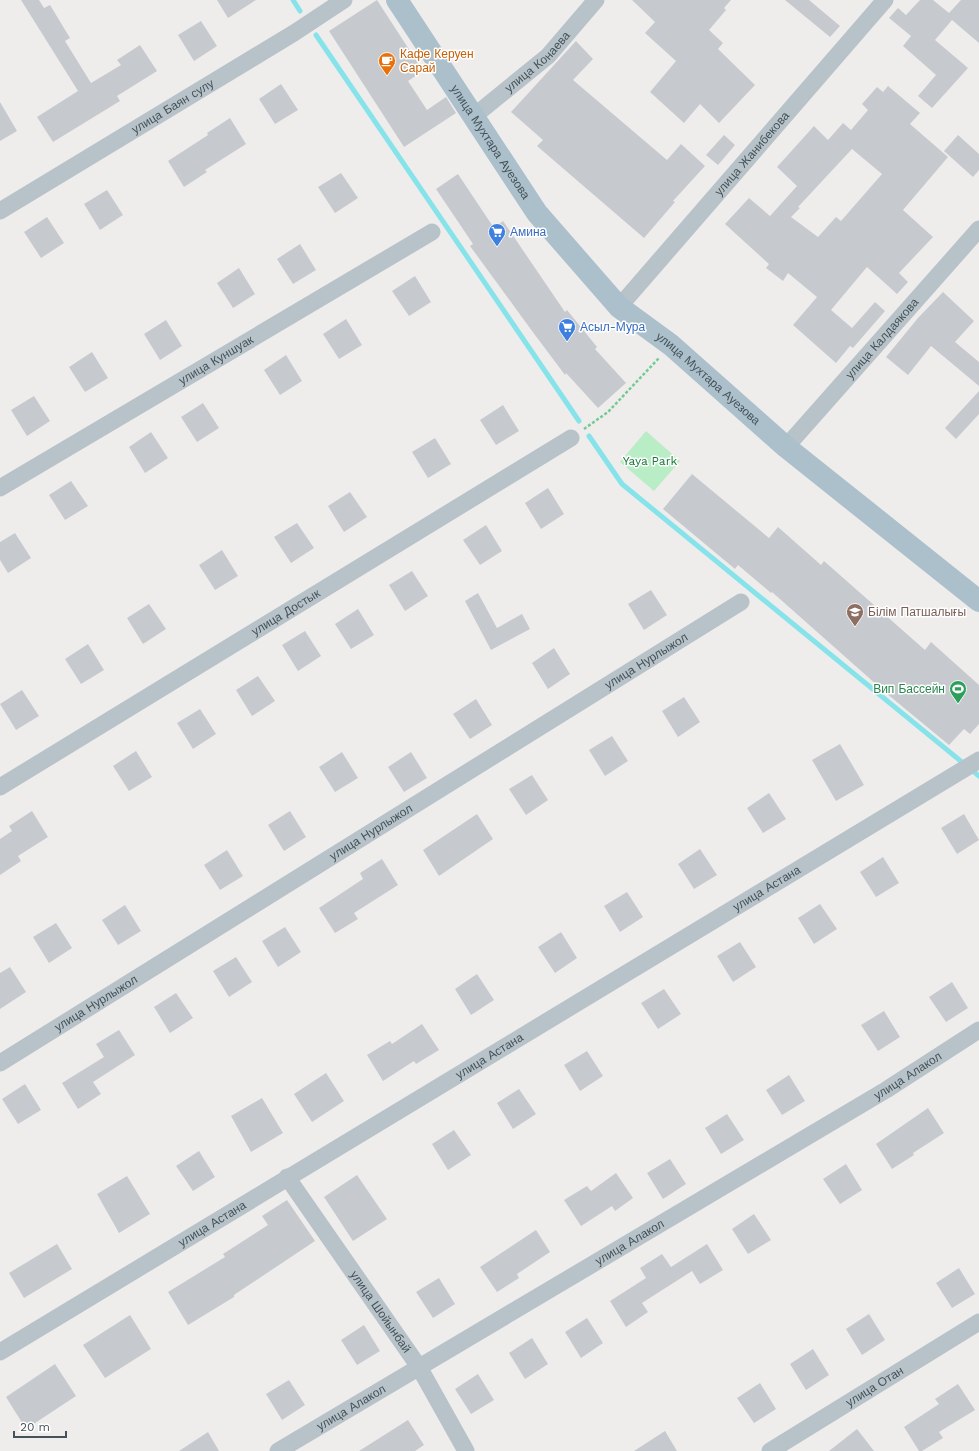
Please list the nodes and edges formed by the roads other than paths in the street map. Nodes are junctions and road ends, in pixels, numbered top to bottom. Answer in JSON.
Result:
{"nodes":[{"id":1,"x":344,"y":0,"type":"edge"},
{"id":2,"x":397,"y":0,"type":"edge"},
{"id":3,"x":596,"y":0,"type":"edge"},
{"id":4,"x":885,"y":0,"type":"edge"},
{"id":5,"x":473,"y":117,"type":"junction"},
{"id":6,"x":0,"y":211,"type":"edge"},
{"id":7,"x":979,"y":229,"type":"edge"},
{"id":8,"x":432,"y":232,"type":"dead end"},
{"id":9,"x":619,"y":307,"type":"junction"},
{"id":10,"x":571,"y":438,"type":"road end"},
{"id":11,"x":786,"y":448,"type":"junction"},
{"id":12,"x":0,"y":488,"type":"edge"},
{"id":13,"x":979,"y":601,"type":"edge"},
{"id":14,"x":741,"y":602,"type":"dead end"},
{"id":15,"x":977,"y":761,"type":"edge"},
{"id":16,"x":0,"y":787,"type":"edge"},
{"id":17,"x":979,"y":1030,"type":"edge"},
{"id":18,"x":0,"y":1063,"type":"edge"},
{"id":19,"x":287,"y":1177,"type":"junction"},
{"id":20,"x":979,"y":1322,"type":"edge"},
{"id":21,"x":0,"y":1352,"type":"edge"},
{"id":22,"x":419,"y":1368,"type":"junction"},
{"id":23,"x":278,"y":1451,"type":"edge"},
{"id":24,"x":466,"y":1451,"type":"edge"},
{"id":25,"x":770,"y":1451,"type":"edge"}],
"edges":[{"from":1,"to":6,"type":"street","name":"улица Баян сулу"},
{"from":2,"to":5,"type":"main road","name":"улица Мухтара Ауезова"},
{"from":3,"to":5,"type":"street","name":"улица Конаева"},
{"from":4,"to":9,"type":"street","name":"улица Жанибекова"},
{"from":5,"to":9,"type":"main road","name":"улица Мухтара Ауезова"},
{"from":7,"to":11,"type":"street","name":"улица Калдаякова"},
{"from":8,"to":12,"type":"street","name":"улица Куншуак"},
{"from":9,"to":11,"type":"main road","name":"улица Мухтара Ауезова"},
{"from":10,"to":16,"type":"street","name":"улица Достык"},
{"from":11,"to":13,"type":"main road","name":"улица Мухтара Ауезова"},
{"from":14,"to":18,"type":"street","name":"улица Нурлыжол"},
{"from":15,"to":19,"type":"street","name":"улица Астана"},
{"from":17,"to":22,"type":"street","name":"улица Алакол"},
{"from":19,"to":21,"type":"street","name":"улица Астана"},
{"from":19,"to":22,"type":"street","name":"улица Шойынбай"},
{"from":20,"to":25,"type":"street","name":"улица Отан"},
{"from":22,"to":23,"type":"street","name":"улица Алакол"},
{"from":22,"to":24,"type":"street","name":"улица Шойынбай"}]}
